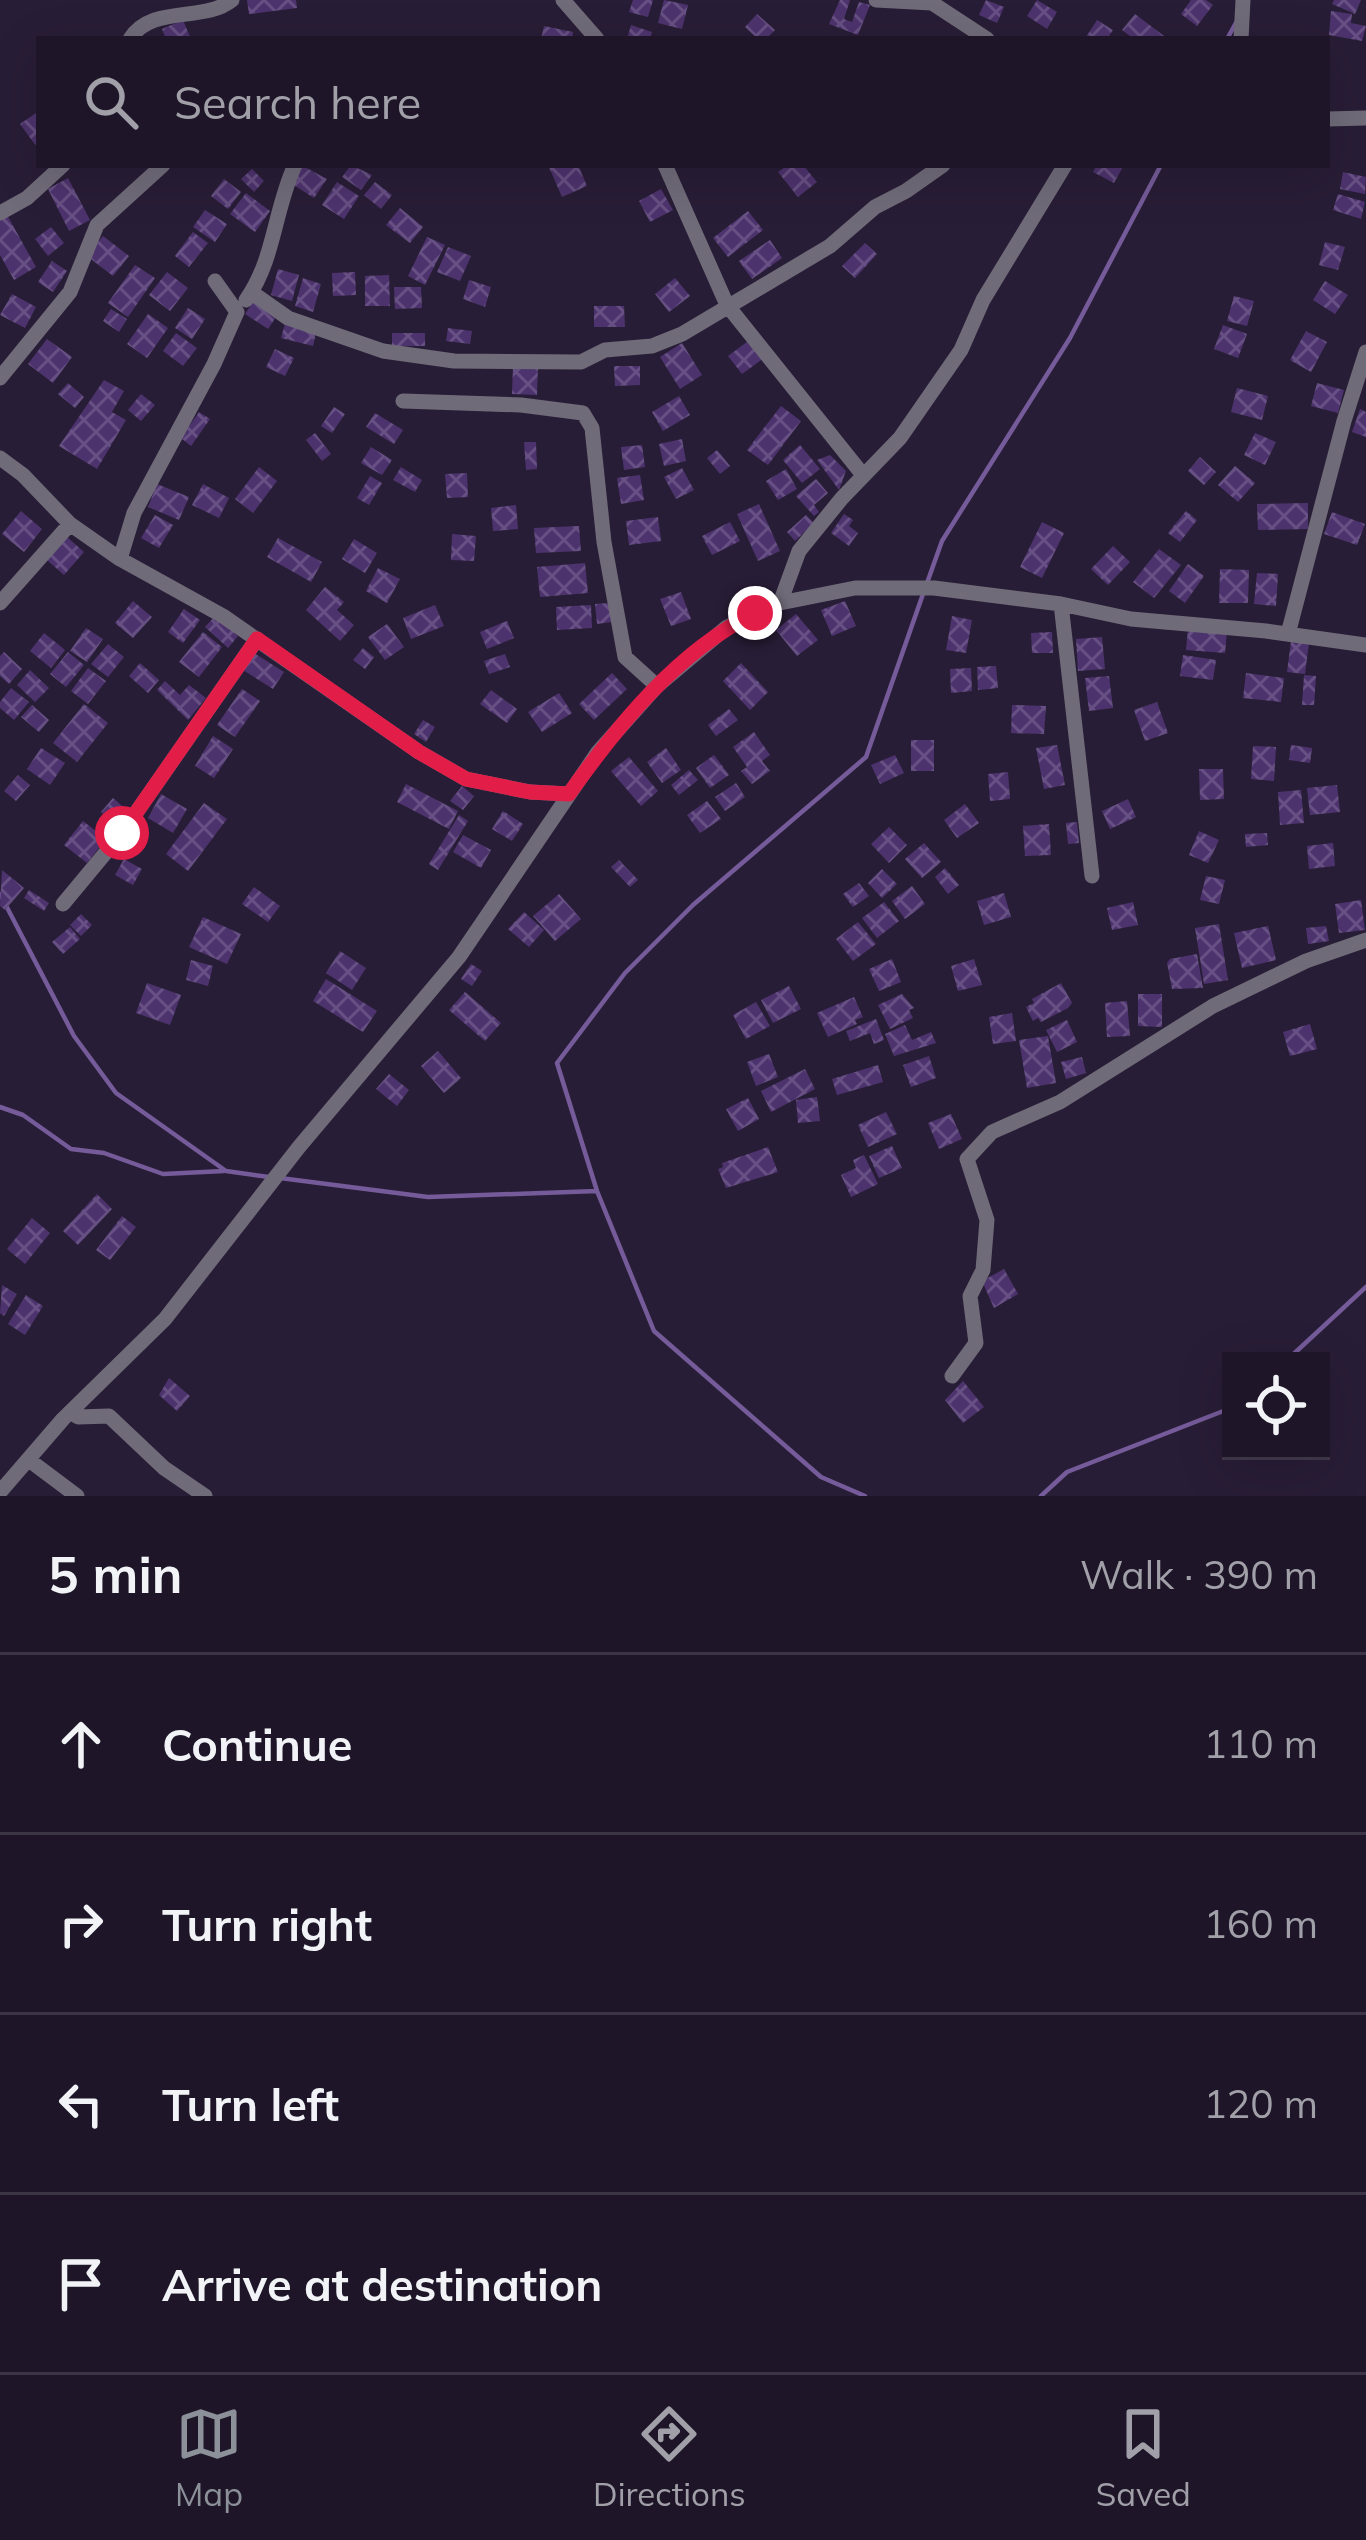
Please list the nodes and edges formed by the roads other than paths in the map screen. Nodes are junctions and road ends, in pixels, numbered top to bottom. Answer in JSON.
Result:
{"nodes":[{"id":1,"x":232,"y":0,"type":"edge"},
{"id":2,"x":563,"y":0,"type":"edge"},
{"id":3,"x":876,"y":0,"type":"edge"},
{"id":4,"x":1244,"y":0,"type":"edge"},
{"id":5,"x":132,"y":36,"type":"edge"},
{"id":6,"x":594,"y":36,"type":"edge"},
{"id":7,"x":982,"y":36,"type":"edge"},
{"id":8,"x":1241,"y":36,"type":"edge"},
{"id":9,"x":1330,"y":118,"type":"edge"},
{"id":10,"x":1366,"y":118,"type":"edge"},
{"id":11,"x":60,"y":168,"type":"edge"},
{"id":12,"x":160,"y":168,"type":"edge"},
{"id":13,"x":294,"y":168,"type":"edge"},
{"id":14,"x":666,"y":168,"type":"edge"},
{"id":15,"x":940,"y":168,"type":"edge"},
{"id":16,"x":1063,"y":168,"type":"edge"},
{"id":17,"x":0,"y":212,"type":"edge"},
{"id":18,"x":214,"y":281,"type":"dead end"},
{"id":19,"x":251,"y":292,"type":"junction"},
{"id":20,"x":727,"y":305,"type":"junction"},
{"id":21,"x":237,"y":311,"type":"junction"},
{"id":22,"x":1366,"y":352,"type":"edge"},
{"id":23,"x":0,"y":378,"type":"edge"},
{"id":24,"x":403,"y":401,"type":"dead end"},
{"id":25,"x":0,"y":458,"type":"edge"},
{"id":26,"x":862,"y":476,"type":"junction"},
{"id":27,"x":70,"y":524,"type":"junction"},
{"id":28,"x":120,"y":559,"type":"junction"},
{"id":29,"x":0,"y":603,"type":"edge"},
{"id":30,"x":780,"y":603,"type":"junction"},
{"id":31,"x":1060,"y":604,"type":"junction"},
{"id":32,"x":1288,"y":634,"type":"junction"},
{"id":33,"x":257,"y":639,"type":"junction"},
{"id":34,"x":1366,"y":645,"type":"edge"},
{"id":35,"x":657,"y":686,"type":"junction"},
{"id":36,"x":569,"y":794,"type":"junction"},
{"id":37,"x":1092,"y":876,"type":"dead end"},
{"id":38,"x":63,"y":904,"type":"dead end"},
{"id":39,"x":1366,"y":940,"type":"edge"},
{"id":40,"x":952,"y":1376,"type":"dead end"},
{"id":41,"x":70,"y":1412,"type":"junction"},
{"id":42,"x":29,"y":1460,"type":"junction"},
{"id":43,"x":0,"y":1492,"type":"edge"},
{"id":44,"x":77,"y":1496,"type":"edge"},
{"id":45,"x":205,"y":1496,"type":"edge"}],
"edges":[{"from":1,"to":5,"type":"street"},
{"from":2,"to":6,"type":"street"},
{"from":3,"to":7,"type":"street"},
{"from":4,"to":8,"type":"street"},
{"from":9,"to":10,"type":"street"},
{"from":11,"to":17,"type":"street"},
{"from":12,"to":23,"type":"street"},
{"from":13,"to":19,"type":"street"},
{"from":14,"to":20,"type":"street"},
{"from":15,"to":20,"type":"street"},
{"from":16,"to":26,"type":"street"},
{"from":18,"to":21,"type":"street"},
{"from":19,"to":20,"type":"street"},
{"from":19,"to":21,"type":"street"},
{"from":20,"to":26,"type":"street"},
{"from":21,"to":28,"type":"street"},
{"from":22,"to":32,"type":"street"},
{"from":24,"to":35,"type":"street"},
{"from":25,"to":27,"type":"street"},
{"from":26,"to":30,"type":"street"},
{"from":27,"to":28,"type":"street"},
{"from":27,"to":29,"type":"street"},
{"from":28,"to":33,"type":"street"},
{"from":30,"to":31,"type":"street"},
{"from":30,"to":35,"type":"street"},
{"from":31,"to":32,"type":"street"},
{"from":31,"to":37,"type":"street"},
{"from":32,"to":34,"type":"street"},
{"from":33,"to":36,"type":"street"},
{"from":33,"to":38,"type":"street"},
{"from":35,"to":36,"type":"street"},
{"from":36,"to":41,"type":"street"},
{"from":39,"to":40,"type":"street"},
{"from":41,"to":42,"type":"street"},
{"from":41,"to":45,"type":"street"},
{"from":42,"to":43,"type":"street"},
{"from":42,"to":44,"type":"street"}]}
